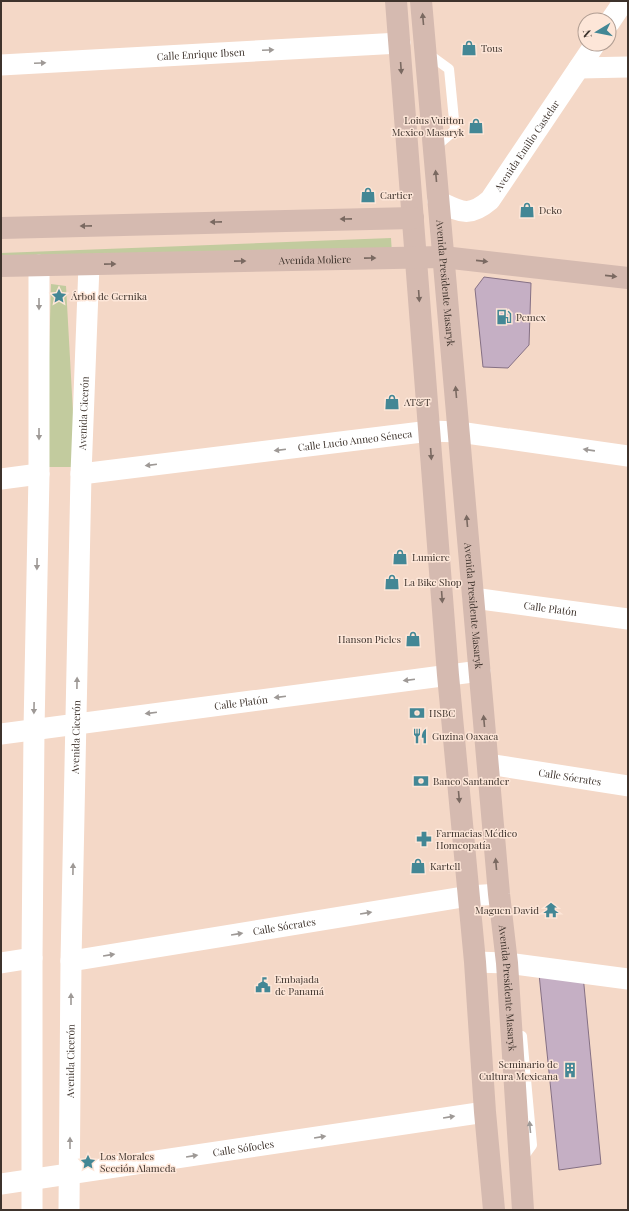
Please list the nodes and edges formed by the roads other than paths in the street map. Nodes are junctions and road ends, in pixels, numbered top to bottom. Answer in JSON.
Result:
{"nodes":[{"id":1,"x":396,"y":1,"type":"edge"},
{"id":2,"x":421,"y":1,"type":"edge"},
{"id":3,"x":624,"y":1,"type":"edge"},
{"id":4,"x":616,"y":12,"type":"edge"},
{"id":5,"x":400,"y":43,"type":"junction"},
{"id":6,"x":590,"y":52,"type":"edge"},
{"id":7,"x":1,"y":65,"type":"edge"},
{"id":8,"x":628,"y":67,"type":"edge"},
{"id":9,"x":579,"y":68,"type":"junction"},
{"id":10,"x":438,"y":201,"type":"junction"},
{"id":11,"x":413,"y":218,"type":"junction"},
{"id":12,"x":1,"y":228,"type":"edge"},
{"id":13,"x":416,"y":257,"type":"junction"},
{"id":14,"x":443,"y":257,"type":"junction"},
{"id":15,"x":39,"y":265,"type":"junction"},
{"id":16,"x":89,"y":265,"type":"junction"},
{"id":17,"x":1,"y":266,"type":"edge"},
{"id":18,"x":628,"y":278,"type":"edge"},
{"id":19,"x":430,"y":432,"type":"junction"},
{"id":20,"x":459,"y":432,"type":"junction"},
{"id":21,"x":628,"y":456,"type":"edge"},
{"id":22,"x":39,"y":474,"type":"junction"},
{"id":23,"x":81,"y":474,"type":"junction"},
{"id":24,"x":1,"y":479,"type":"edge"},
{"id":25,"x":473,"y":598,"type":"junction"},
{"id":26,"x":628,"y":619,"type":"edge"},
{"id":27,"x":480,"y":671,"type":"junction"},
{"id":28,"x":448,"y":675,"type":"junction"},
{"id":29,"x":76,"y":723,"type":"junction"},
{"id":30,"x":34,"y":730,"type":"junction"},
{"id":31,"x":1,"y":734,"type":"edge"},
{"id":32,"x":488,"y":764,"type":"junction"},
{"id":33,"x":628,"y":786,"type":"edge"},
{"id":34,"x":499,"y":894,"type":"junction"},
{"id":35,"x":469,"y":896,"type":"junction"},
{"id":36,"x":32,"y":958,"type":"junction"},
{"id":37,"x":71,"y":961,"type":"junction"},
{"id":38,"x":475,"y":962,"type":"junction"},
{"id":39,"x":1,"y":963,"type":"edge"},
{"id":40,"x":507,"y":963,"type":"junction"},
{"id":41,"x":628,"y":979,"type":"edge"},
{"id":42,"x":485,"y":1112,"type":"junction"},
{"id":43,"x":70,"y":1174,"type":"junction"},
{"id":44,"x":32,"y":1180,"type":"junction"},
{"id":45,"x":1,"y":1184,"type":"edge"},
{"id":46,"x":32,"y":1210,"type":"edge"},
{"id":47,"x":69,"y":1210,"type":"edge"},
{"id":48,"x":494,"y":1210,"type":"edge"},
{"id":49,"x":523,"y":1210,"type":"edge"}],
"edges":[{"from":1,"to":5,"type":"street"},
{"from":10,"to":2,"type":"street","name":"Avenida Presidente Masaryk","one_way":true},
{"from":3,"to":4,"type":"street"},
{"from":7,"to":5,"type":"street","name":"Calle Enrique Ibsen","one_way":true},
{"from":5,"to":11,"type":"street","one_way":true},
{"from":6,"to":9,"type":"street","name":"Avenida Emilio Castelar"},
{"from":8,"to":9,"type":"street"},
{"from":9,"to":10,"type":"street","name":"Avenida Emilio Castelar"},
{"from":10,"to":14,"type":"street","name":"Avenida Presidente Masaryk"},
{"from":11,"to":12,"type":"street","one_way":true},
{"from":11,"to":13,"type":"street"},
{"from":13,"to":14,"type":"street","name":"Avenida Moliere"},
{"from":16,"to":13,"type":"street","name":"Avenida Moliere","one_way":true},
{"from":13,"to":19,"type":"street","one_way":true},
{"from":14,"to":18,"type":"street","name":"Avenida Moliere","one_way":true},
{"from":20,"to":14,"type":"street","name":"Avenida Presidente Masaryk","one_way":true},
{"from":15,"to":16,"type":"street","name":"Avenida Moliere"},
{"from":15,"to":17,"type":"street","name":"Avenida Moliere"},
{"from":15,"to":22,"type":"street","one_way":true},
{"from":16,"to":23,"type":"street","name":"Avenida Cicerón"},
{"from":19,"to":20,"type":"street","name":"Calle Lucio Anneo Séneca"},
{"from":19,"to":23,"type":"street","name":"Calle Lucio Anneo Séneca","one_way":true},
{"from":19,"to":28,"type":"street","one_way":true},
{"from":21,"to":20,"type":"street","name":"Calle Lucio Anneo Séneca","one_way":true},
{"from":25,"to":20,"type":"street","name":"Avenida Presidente Masaryk","one_way":true},
{"from":22,"to":24,"type":"street"},
{"from":22,"to":30,"type":"street","one_way":true},
{"from":29,"to":23,"type":"street","name":"Avenida Cicerón","one_way":true},
{"from":25,"to":26,"type":"street","name":"Calle Platón"},
{"from":25,"to":27,"type":"street","name":"Avenida Presidente Masaryk"},
{"from":27,"to":28,"type":"street","name":"Calle Platón"},
{"from":32,"to":27,"type":"street","name":"Avenida Presidente Masaryk","one_way":true},
{"from":28,"to":29,"type":"street","name":"Calle Platón","one_way":true},
{"from":28,"to":35,"type":"street","one_way":true},
{"from":29,"to":30,"type":"street","name":"Calle Platón"},
{"from":37,"to":29,"type":"street","name":"Avenida Cicerón","one_way":true},
{"from":30,"to":31,"type":"street","name":"Calle Platón"},
{"from":30,"to":36,"type":"street"},
{"from":32,"to":33,"type":"street","name":"Calle Sócrates"},
{"from":34,"to":32,"type":"street","name":"Avenida Presidente Masaryk","one_way":true},
{"from":34,"to":35,"type":"street","name":"Calle Sócrates"},
{"from":34,"to":40,"type":"street","name":"Avenida Presidente Masaryk"},
{"from":37,"to":35,"type":"street","name":"Calle Sócrates","one_way":true},
{"from":35,"to":38,"type":"street"},
{"from":36,"to":39,"type":"street"},
{"from":36,"to":44,"type":"street"},
{"from":43,"to":37,"type":"street","name":"Avenida Cicerón","one_way":true},
{"from":38,"to":40,"type":"street"},
{"from":38,"to":42,"type":"street"},
{"from":40,"to":41,"type":"street"},
{"from":49,"to":40,"type":"street","name":"Avenida Presidente Masaryk","one_way":true},
{"from":43,"to":42,"type":"street","name":"Calle Sófocles","one_way":true},
{"from":42,"to":48,"type":"street"},
{"from":43,"to":44,"type":"street","name":"Calle Sófocles"},
{"from":43,"to":47,"type":"street","name":"Avenida Cicerón"},
{"from":44,"to":45,"type":"street","name":"Calle Sófocles"},
{"from":44,"to":46,"type":"street"}]}
